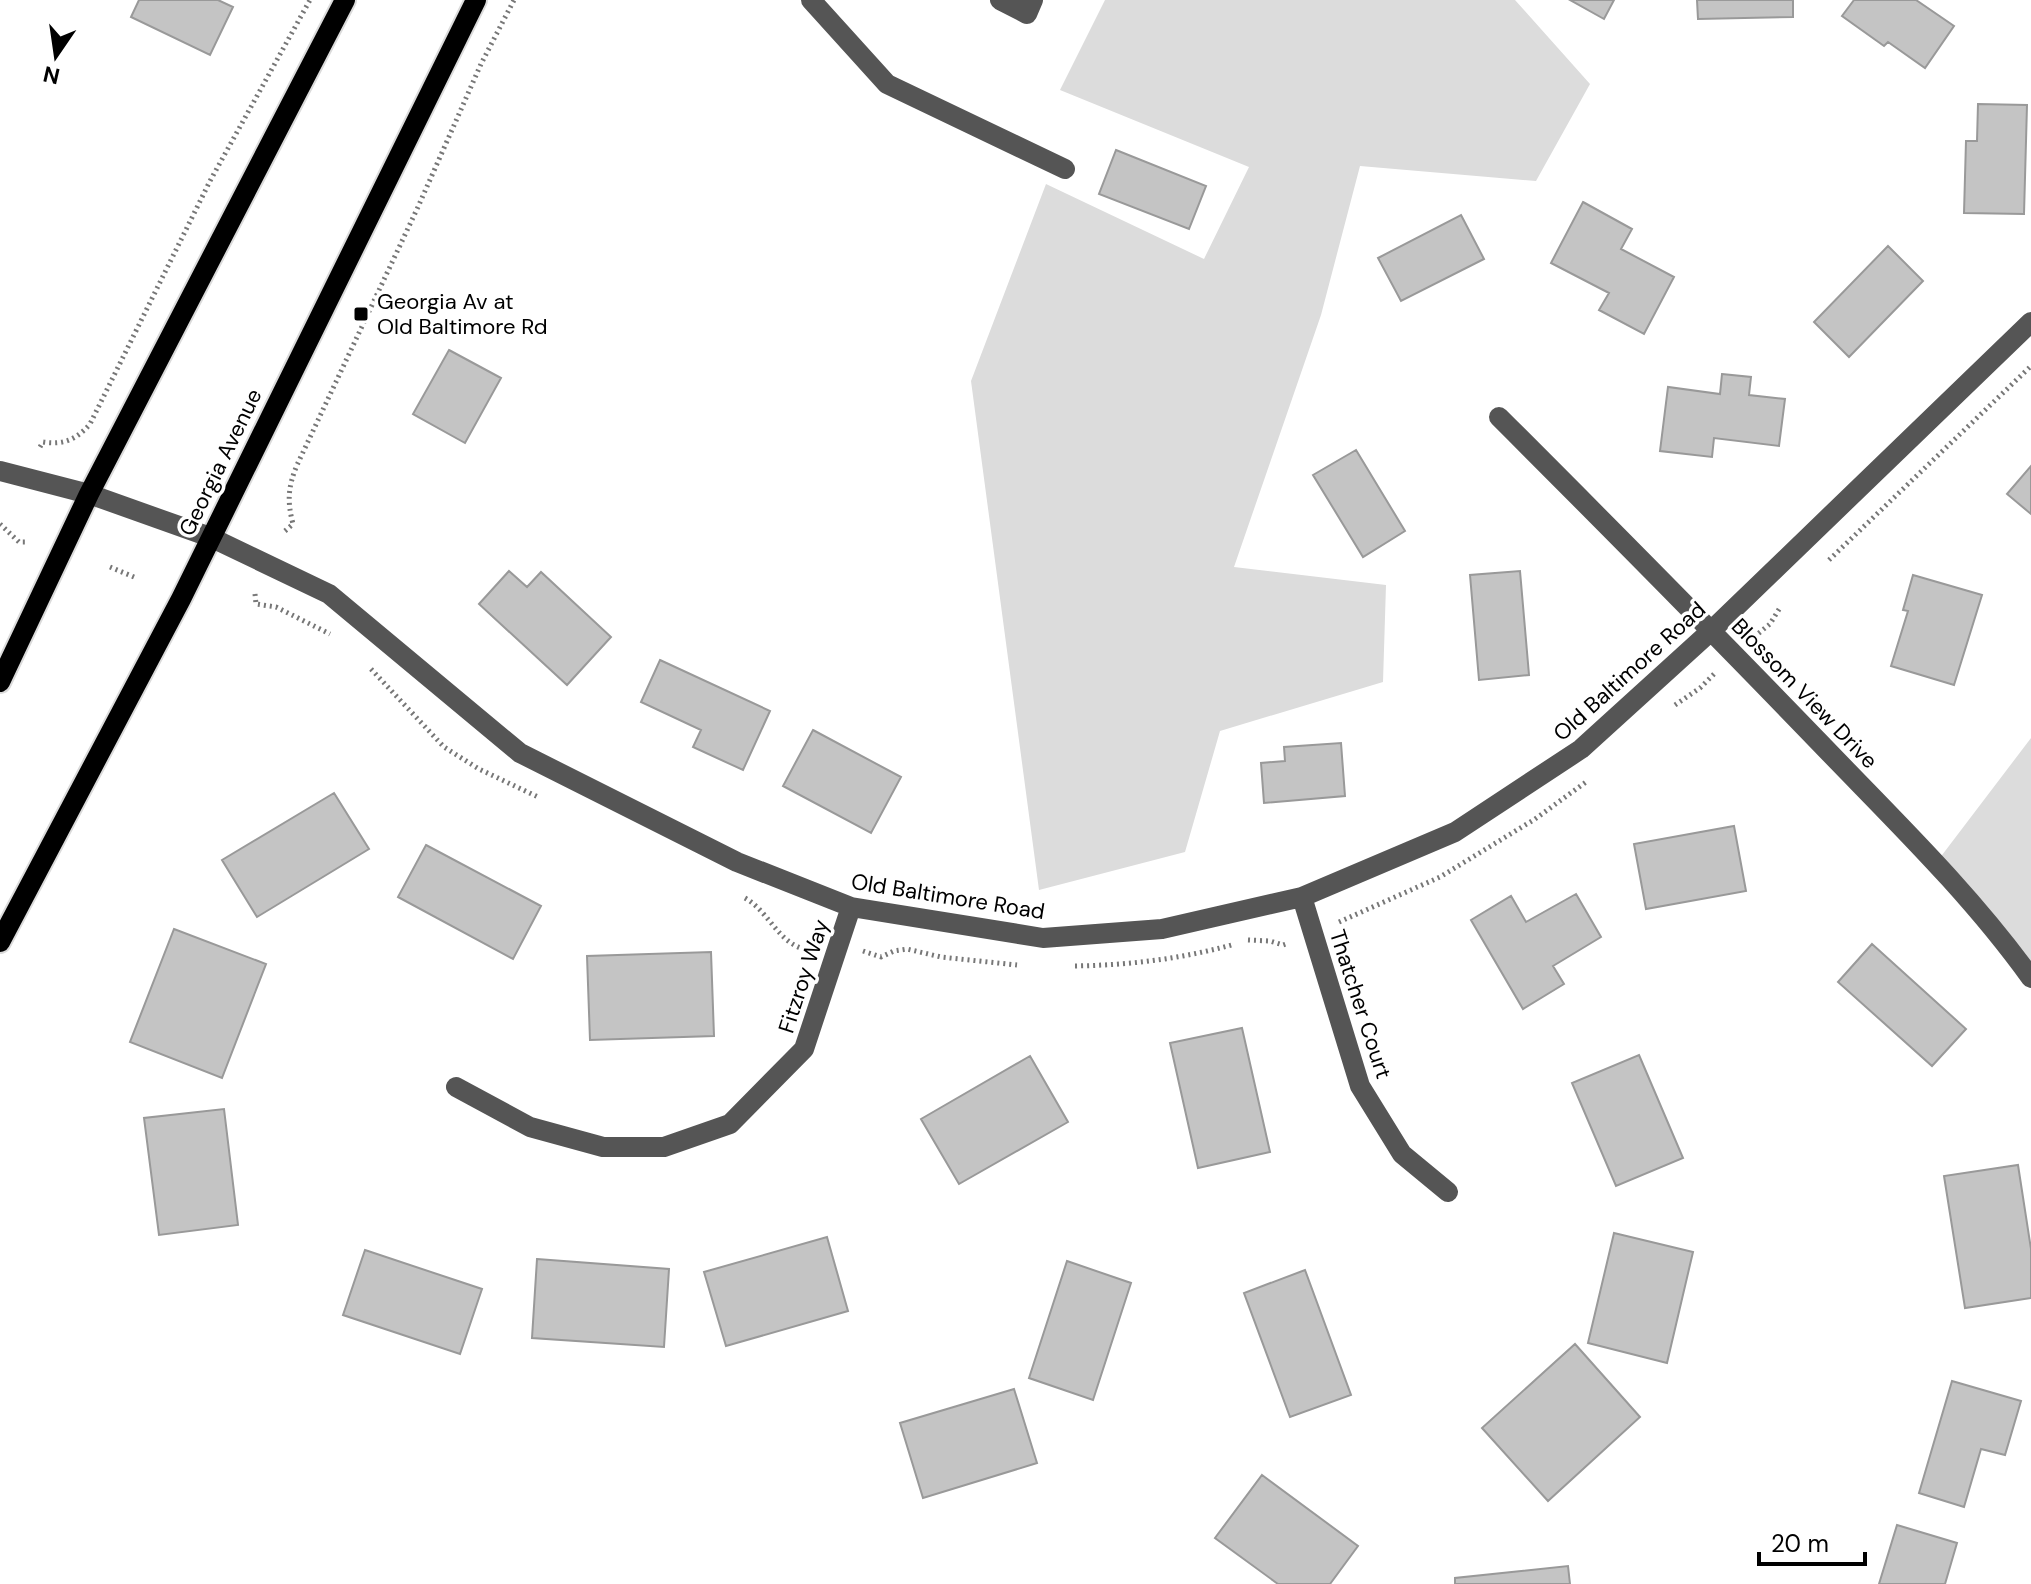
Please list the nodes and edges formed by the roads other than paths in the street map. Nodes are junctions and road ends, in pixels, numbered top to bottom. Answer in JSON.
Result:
{"nodes":[{"id":1,"x":345,"y":0,"type":"edge"},
{"id":2,"x":476,"y":0,"type":"edge"},
{"id":3,"x":811,"y":0,"type":"edge"},
{"id":4,"x":1000,"y":0,"type":"edge"},
{"id":5,"x":1033,"y":0,"type":"edge"},
{"id":6,"x":1065,"y":169,"type":"dead end"},
{"id":7,"x":2031,"y":322,"type":"edge"},
{"id":8,"x":1499,"y":417,"type":"dead end"},
{"id":9,"x":0,"y":471,"type":"edge"},
{"id":10,"x":89,"y":494,"type":"junction"},
{"id":11,"x":210,"y":537,"type":"junction"},
{"id":12,"x":1712,"y":630,"type":"junction"},
{"id":13,"x":0,"y":682,"type":"edge"},
{"id":14,"x":1302,"y":897,"type":"junction"},
{"id":15,"x":851,"y":907,"type":"junction"},
{"id":16,"x":0,"y":942,"type":"edge"},
{"id":17,"x":2031,"y":978,"type":"edge"},
{"id":18,"x":456,"y":1087,"type":"dead end"},
{"id":19,"x":1448,"y":1192,"type":"dead end"}],
"edges":[{"from":1,"to":10,"type":"main road"},
{"from":2,"to":11,"type":"main road","name":"Georgia Avenue"},
{"from":3,"to":6,"type":"street"},
{"from":4,"to":5,"type":"street"},
{"from":7,"to":12,"type":"street","name":"Old Baltimore Road"},
{"from":8,"to":12,"type":"street","name":"Blossom View Drive"},
{"from":9,"to":10,"type":"street","name":"Old Baltimore Road"},
{"from":10,"to":11,"type":"street","name":"Old Baltimore Road"},
{"from":10,"to":13,"type":"main road"},
{"from":11,"to":15,"type":"street","name":"Old Baltimore Road"},
{"from":11,"to":16,"type":"main road","name":"Georgia Avenue"},
{"from":12,"to":14,"type":"street","name":"Old Baltimore Road"},
{"from":12,"to":17,"type":"street","name":"Blossom View Drive"},
{"from":14,"to":15,"type":"street","name":"Old Baltimore Road"},
{"from":14,"to":19,"type":"street","name":"Thatcher Court"},
{"from":15,"to":18,"type":"street","name":"Fitzroy Way"}]}
